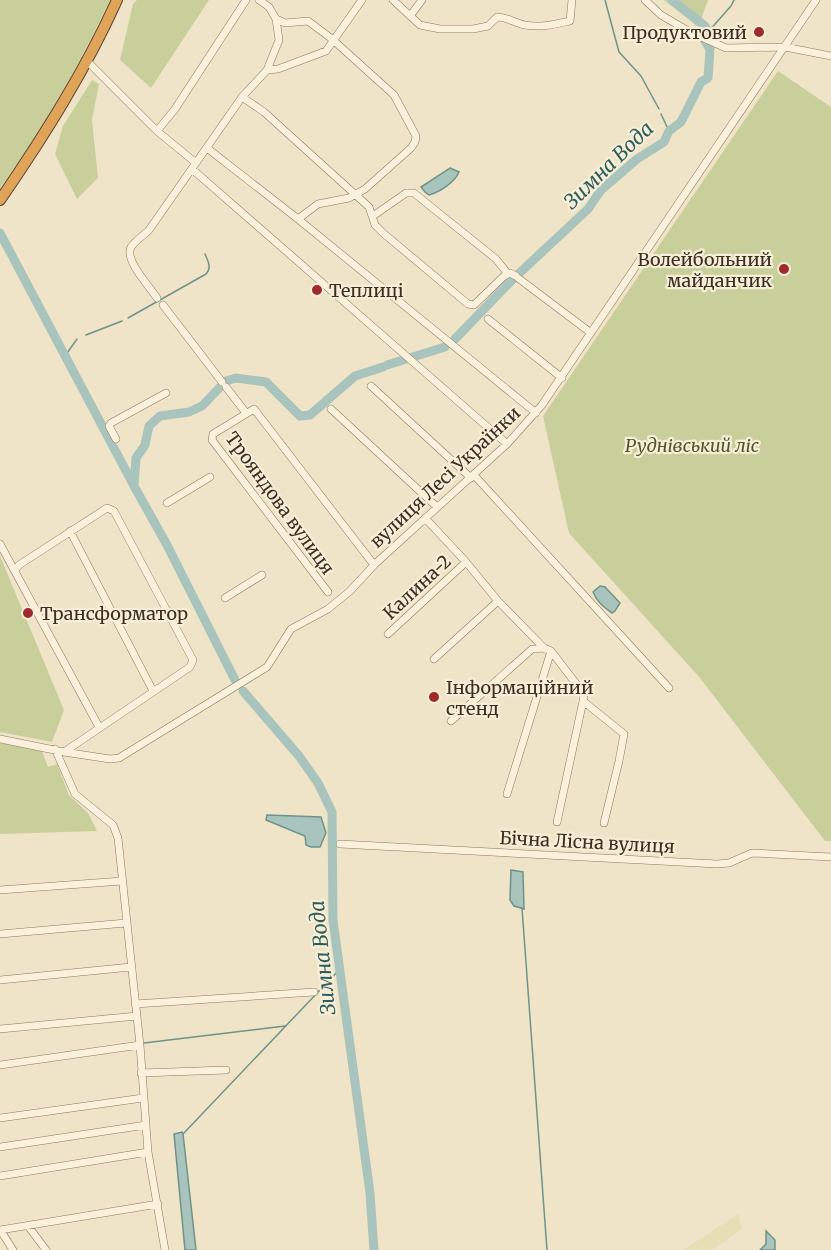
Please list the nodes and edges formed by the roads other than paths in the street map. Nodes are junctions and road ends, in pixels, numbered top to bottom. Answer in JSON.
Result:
{"nodes":[{"id":1,"x":117,"y":0,"type":"edge"},
{"id":2,"x":246,"y":0,"type":"edge"},
{"id":3,"x":259,"y":0,"type":"edge"},
{"id":4,"x":362,"y":0,"type":"edge"},
{"id":5,"x":393,"y":0,"type":"edge"},
{"id":6,"x":422,"y":0,"type":"edge"},
{"id":7,"x":572,"y":0,"type":"edge"},
{"id":8,"x":645,"y":0,"type":"edge"},
{"id":9,"x":816,"y":0,"type":"edge"},
{"id":10,"x":410,"y":16,"type":"junction"},
{"id":11,"x":276,"y":19,"type":"junction"},
{"id":12,"x":332,"y":39,"type":"junction"},
{"id":13,"x":785,"y":48,"type":"junction"},
{"id":14,"x":831,"y":56,"type":"edge"},
{"id":15,"x":87,"y":61,"type":"junction"},
{"id":16,"x":267,"y":70,"type":"junction"},
{"id":17,"x":242,"y":97,"type":"junction"},
{"id":18,"x":157,"y":131,"type":"junction"},
{"id":19,"x":207,"y":148,"type":"junction"},
{"id":20,"x":194,"y":166,"type":"junction"},
{"id":21,"x":356,"y":195,"type":"junction"},
{"id":22,"x":0,"y":200,"type":"edge"},
{"id":23,"x":373,"y":216,"type":"junction"},
{"id":24,"x":298,"y":219,"type":"junction"},
{"id":25,"x":514,"y":276,"type":"junction"},
{"id":26,"x":158,"y":298,"type":"dead end"},
{"id":27,"x":163,"y":305,"type":"dead end"},
{"id":28,"x":488,"y":319,"type":"dead end"},
{"id":29,"x":591,"y":333,"type":"junction"},
{"id":30,"x":562,"y":378,"type":"junction"},
{"id":31,"x":371,"y":386,"type":"dead end"},
{"id":32,"x":166,"y":393,"type":"dead end"},
{"id":33,"x":331,"y":410,"type":"dead end"},
{"id":34,"x":246,"y":413,"type":"junction"},
{"id":35,"x":536,"y":413,"type":"junction"},
{"id":36,"x":116,"y":439,"type":"dead end"},
{"id":37,"x":507,"y":444,"type":"junction"},
{"id":38,"x":210,"y":477,"type":"dead end"},
{"id":39,"x":472,"y":477,"type":"junction"},
{"id":40,"x":166,"y":503,"type":"dead end"},
{"id":41,"x":437,"y":507,"type":"junction"},
{"id":42,"x":425,"y":518,"type":"junction"},
{"id":43,"x":70,"y":531,"type":"junction"},
{"id":44,"x":0,"y":544,"type":"edge"},
{"id":45,"x":466,"y":562,"type":"junction"},
{"id":46,"x":375,"y":564,"type":"junction"},
{"id":47,"x":15,"y":570,"type":"junction"},
{"id":48,"x":262,"y":575,"type":"dead end"},
{"id":49,"x":327,"y":592,"type":"dead end"},
{"id":50,"x":225,"y":598,"type":"dead end"},
{"id":51,"x":498,"y":601,"type":"junction"},
{"id":52,"x":388,"y":634,"type":"dead end"},
{"id":53,"x":548,"y":652,"type":"junction"},
{"id":54,"x":434,"y":658,"type":"dead end"},
{"id":55,"x":669,"y":688,"type":"dead end"},
{"id":56,"x":153,"y":690,"type":"junction"},
{"id":57,"x":583,"y":701,"type":"junction"},
{"id":58,"x":451,"y":722,"type":"dead end"},
{"id":59,"x":99,"y":727,"type":"junction"},
{"id":60,"x":0,"y":739,"type":"edge"},
{"id":61,"x":55,"y":749,"type":"junction"},
{"id":62,"x":64,"y":752,"type":"junction"},
{"id":63,"x":507,"y":794,"type":"dead end"},
{"id":64,"x":557,"y":822,"type":"dead end"},
{"id":65,"x":604,"y":824,"type":"dead end"},
{"id":66,"x":340,"y":844,"type":"dead end"},
{"id":67,"x":831,"y":857,"type":"edge"},
{"id":68,"x":122,"y":881,"type":"junction"},
{"id":69,"x":0,"y":890,"type":"edge"},
{"id":70,"x":126,"y":923,"type":"junction"},
{"id":71,"x":0,"y":934,"type":"edge"},
{"id":72,"x":131,"y":967,"type":"junction"},
{"id":73,"x":0,"y":980,"type":"edge"},
{"id":74,"x":314,"y":992,"type":"dead end"},
{"id":75,"x":135,"y":1004,"type":"junction"},
{"id":76,"x":137,"y":1016,"type":"junction"},
{"id":77,"x":0,"y":1029,"type":"edge"},
{"id":78,"x":140,"y":1045,"type":"junction"},
{"id":79,"x":0,"y":1065,"type":"edge"},
{"id":80,"x":226,"y":1070,"type":"dead end"},
{"id":81,"x":141,"y":1073,"type":"junction"},
{"id":82,"x":143,"y":1098,"type":"junction"},
{"id":83,"x":0,"y":1118,"type":"edge"},
{"id":84,"x":146,"y":1125,"type":"junction"},
{"id":85,"x":0,"y":1147,"type":"edge"},
{"id":86,"x":148,"y":1152,"type":"junction"},
{"id":87,"x":0,"y":1176,"type":"edge"},
{"id":88,"x":158,"y":1204,"type":"junction"},
{"id":89,"x":27,"y":1226,"type":"junction"},
{"id":90,"x":0,"y":1231,"type":"edge"},
{"id":91,"x":13,"y":1250,"type":"edge"},
{"id":92,"x":46,"y":1250,"type":"edge"},
{"id":93,"x":165,"y":1250,"type":"edge"}],
"edges":[{"from":1,"to":15,"type":"highway"},
{"from":2,"to":18,"type":"street"},
{"from":3,"to":11,"type":"street"},
{"from":4,"to":12,"type":"street"},
{"from":5,"to":10,"type":"street"},
{"from":6,"to":10,"type":"street"},
{"from":7,"to":10,"type":"street"},
{"from":8,"to":13,"type":"street"},
{"from":9,"to":13,"type":"street","name":"вулиця Лесі Українки"},
{"from":11,"to":12,"type":"street"},
{"from":11,"to":16,"type":"street"},
{"from":12,"to":16,"type":"street"},
{"from":12,"to":21,"type":"street"},
{"from":13,"to":14,"type":"street"},
{"from":13,"to":29,"type":"street","name":"вулиця Лесі Українки"},
{"from":15,"to":18,"type":"street"},
{"from":15,"to":22,"type":"highway"},
{"from":16,"to":17,"type":"street"},
{"from":17,"to":19,"type":"street"},
{"from":17,"to":21,"type":"street"},
{"from":18,"to":20,"type":"street"},
{"from":19,"to":20,"type":"street"},
{"from":19,"to":24,"type":"street"},
{"from":20,"to":26,"type":"street"},
{"from":20,"to":37,"type":"street"},
{"from":21,"to":23,"type":"street"},
{"from":21,"to":24,"type":"street"},
{"from":23,"to":25,"type":"street"},
{"from":23,"to":25,"type":"street"},
{"from":24,"to":35,"type":"street"},
{"from":25,"to":29,"type":"street"},
{"from":27,"to":34,"type":"street","name":"Трояндова вулиця"},
{"from":28,"to":30,"type":"street"},
{"from":29,"to":30,"type":"street","name":"вулиця Лесі Українки"},
{"from":30,"to":35,"type":"street","name":"вулиця Лесі Українки"},
{"from":31,"to":39,"type":"street"},
{"from":32,"to":36,"type":"street"},
{"from":33,"to":41,"type":"street"},
{"from":34,"to":46,"type":"street","name":"Трояндова вулиця"},
{"from":34,"to":49,"type":"street","name":"Трояндова вулиця"},
{"from":35,"to":37,"type":"street","name":"вулиця Лесі Українки"},
{"from":37,"to":39,"type":"street","name":"вулиця Лесі Українки"},
{"from":38,"to":40,"type":"street"},
{"from":39,"to":41,"type":"street","name":"вулиця Лесі Українки"},
{"from":39,"to":55,"type":"street"},
{"from":41,"to":42,"type":"street","name":"вулиця Лесі Українки"},
{"from":42,"to":45,"type":"street"},
{"from":42,"to":46,"type":"street","name":"вулиця Лесі Українки"},
{"from":43,"to":47,"type":"street"},
{"from":43,"to":56,"type":"street"},
{"from":43,"to":56,"type":"street"},
{"from":44,"to":47,"type":"street"},
{"from":45,"to":51,"type":"street"},
{"from":45,"to":52,"type":"street","name":"Калина-2"},
{"from":46,"to":62,"type":"street","name":"вулиця Лесі Українки"},
{"from":47,"to":59,"type":"street"},
{"from":48,"to":50,"type":"street"},
{"from":51,"to":53,"type":"street"},
{"from":51,"to":54,"type":"street"},
{"from":53,"to":57,"type":"street"},
{"from":53,"to":58,"type":"street"},
{"from":53,"to":63,"type":"street"},
{"from":56,"to":59,"type":"street"},
{"from":57,"to":64,"type":"street"},
{"from":57,"to":65,"type":"street"},
{"from":59,"to":62,"type":"street"},
{"from":60,"to":61,"type":"street","name":"вулиця Лесі Українки"},
{"from":61,"to":62,"type":"street","name":"вулиця Лесі Українки"},
{"from":61,"to":68,"type":"street"},
{"from":66,"to":67,"type":"street","name":"Бічна Лісна вулиця"},
{"from":68,"to":69,"type":"street"},
{"from":68,"to":70,"type":"street"},
{"from":70,"to":71,"type":"street"},
{"from":70,"to":72,"type":"street"},
{"from":72,"to":73,"type":"street"},
{"from":72,"to":75,"type":"street"},
{"from":74,"to":75,"type":"street"},
{"from":75,"to":76,"type":"street"},
{"from":76,"to":77,"type":"street"},
{"from":76,"to":78,"type":"street"},
{"from":78,"to":79,"type":"street"},
{"from":78,"to":81,"type":"street"},
{"from":80,"to":81,"type":"street"},
{"from":81,"to":82,"type":"street"},
{"from":82,"to":83,"type":"street"},
{"from":82,"to":84,"type":"street"},
{"from":84,"to":85,"type":"street"},
{"from":84,"to":86,"type":"street"},
{"from":86,"to":87,"type":"street"},
{"from":86,"to":88,"type":"street"},
{"from":88,"to":89,"type":"street"},
{"from":88,"to":93,"type":"street"},
{"from":89,"to":90,"type":"street"},
{"from":89,"to":92,"type":"street"},
{"from":90,"to":91,"type":"street"}]}
